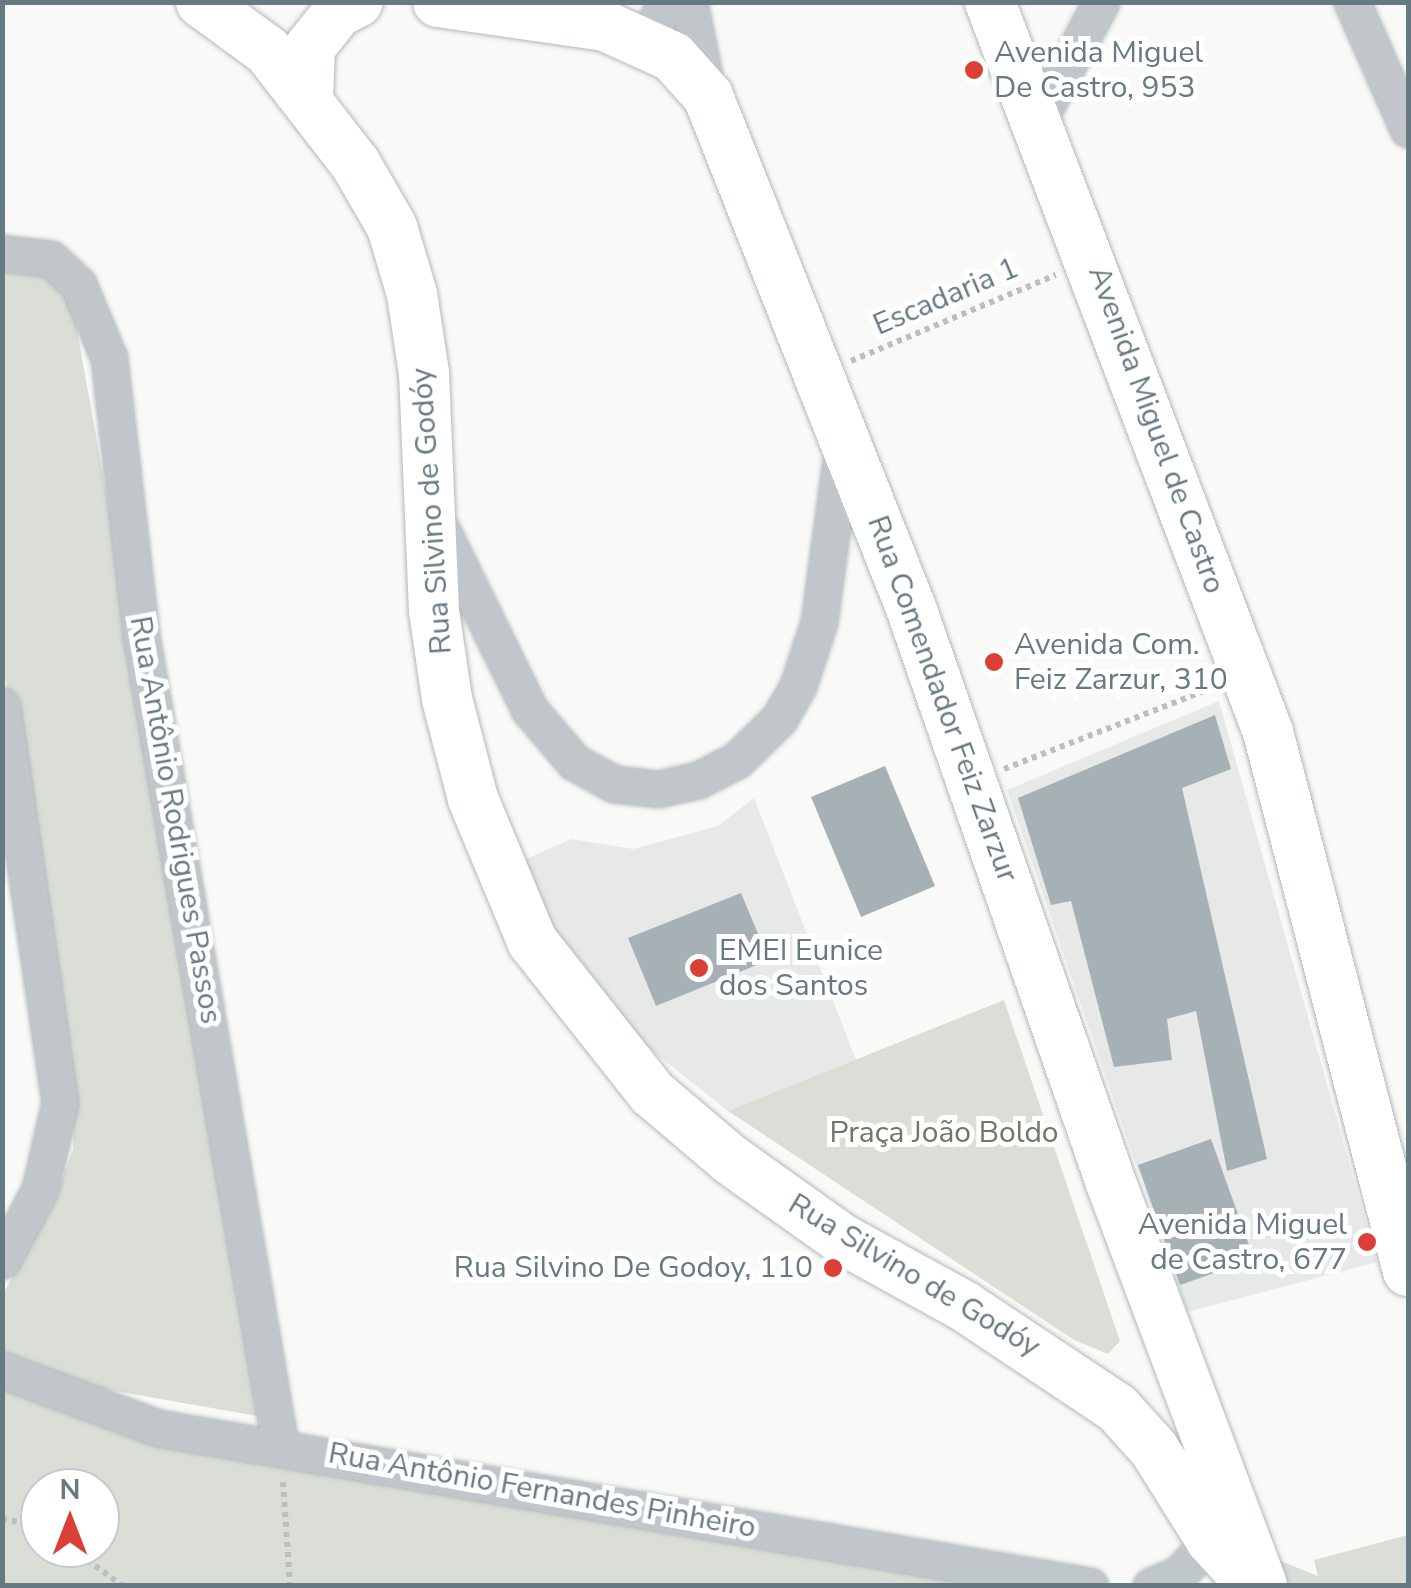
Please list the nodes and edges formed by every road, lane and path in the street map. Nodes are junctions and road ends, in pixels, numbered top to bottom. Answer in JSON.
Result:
{"nodes":[{"id":1,"x":201,"y":2,"type":"edge"},
{"id":2,"x":358,"y":2,"type":"edge"},
{"id":3,"x":438,"y":2,"type":"edge"},
{"id":4,"x":689,"y":2,"type":"edge"},
{"id":5,"x":990,"y":2,"type":"edge"},
{"id":6,"x":1101,"y":2,"type":"edge"},
{"id":7,"x":1352,"y":2,"type":"edge"},
{"id":8,"x":656,"y":22,"type":"edge"},
{"id":9,"x":708,"y":96,"type":"junction"},
{"id":10,"x":308,"y":100,"type":"junction"},
{"id":11,"x":1040,"y":119,"type":"junction"},
{"id":12,"x":1408,"y":128,"type":"edge"},
{"id":13,"x":2,"y":253,"type":"edge"},
{"id":14,"x":1093,"y":260,"type":"junction"},
{"id":15,"x":818,"y":375,"type":"junction"},
{"id":16,"x":844,"y":439,"type":"junction"},
{"id":17,"x":428,"y":502,"type":"junction"},
{"id":18,"x":1247,"y":674,"type":"junction"},
{"id":19,"x":2,"y":706,"type":"edge"},
{"id":20,"x":975,"y":780,"type":"junction"},
{"id":21,"x":2,"y":1261,"type":"edge"},
{"id":22,"x":1408,"y":1271,"type":"edge"},
{"id":23,"x":1177,"y":1355,"type":"junction"},
{"id":24,"x":2,"y":1370,"type":"edge"},
{"id":25,"x":1103,"y":1398,"type":"junction"},
{"id":26,"x":280,"y":1445,"type":"junction"},
{"id":27,"x":1210,"y":1540,"type":"junction"},
{"id":28,"x":98,"y":1568,"type":"edge"},
{"id":29,"x":123,"y":1586,"type":"edge"},
{"id":30,"x":290,"y":1586,"type":"edge"},
{"id":31,"x":1090,"y":1586,"type":"edge"},
{"id":32,"x":1151,"y":1586,"type":"edge"},
{"id":33,"x":1252,"y":1586,"type":"edge"},
{"id":34,"x":1262,"y":1586,"type":"edge"}],
"edges":[{"from":1,"to":10,"type":"main road","name":"Rua Silvino de Godóy"},
{"from":2,"to":10,"type":"main road"},
{"from":3,"to":8,"type":"main road","name":"Rua Comendador Feiz Zarzur"},
{"from":4,"to":9,"type":"street"},
{"from":5,"to":11,"type":"main road","name":"Avenida Miguel de Castro"},
{"from":6,"to":11,"type":"street"},
{"from":7,"to":12,"type":"street"},
{"from":8,"to":9,"type":"main road","name":"Rua Comendador Feiz Zarzur"},
{"from":9,"to":15,"type":"main road","name":"Rua Comendador Feiz Zarzur"},
{"from":10,"to":17,"type":"main road","name":"Rua Silvino de Godóy"},
{"from":11,"to":14,"type":"main road","name":"Avenida Miguel de Castro"},
{"from":13,"to":26,"type":"street","name":"Rua Antônio Rodrigues Passos"},
{"from":14,"to":15,"type":"path","name":"Escadaria 1"},
{"from":14,"to":18,"type":"main road","name":"Avenida Miguel de Castro"},
{"from":15,"to":16,"type":"main road","name":"Rua Comendador Feiz Zarzur"},
{"from":16,"to":17,"type":"street"},
{"from":16,"to":20,"type":"main road","name":"Rua Comendador Feiz Zarzur"},
{"from":17,"to":25,"type":"main road","name":"Rua Silvino de Godóy"},
{"from":18,"to":20,"type":"path"},
{"from":18,"to":22,"type":"main road","name":"Avenida Miguel de Castro"},
{"from":19,"to":21,"type":"street"},
{"from":20,"to":23,"type":"main road","name":"Rua Comendador Feiz Zarzur"},
{"from":23,"to":25,"type":"main road"},
{"from":23,"to":34,"type":"main road","name":"Rua Comendador Feiz Zarzur"},
{"from":24,"to":26,"type":"street","name":"Rua Antônio Fernandes Pinheiro"},
{"from":25,"to":27,"type":"main road","name":"Rua Silvino de Godóy"},
{"from":26,"to":30,"type":"path"},
{"from":26,"to":31,"type":"street","name":"Rua Antônio Fernandes Pinheiro"},
{"from":27,"to":32,"type":"street"},
{"from":27,"to":33,"type":"main road","name":"Rua Silvino de Godóy"},
{"from":28,"to":29,"type":"path"}]}
